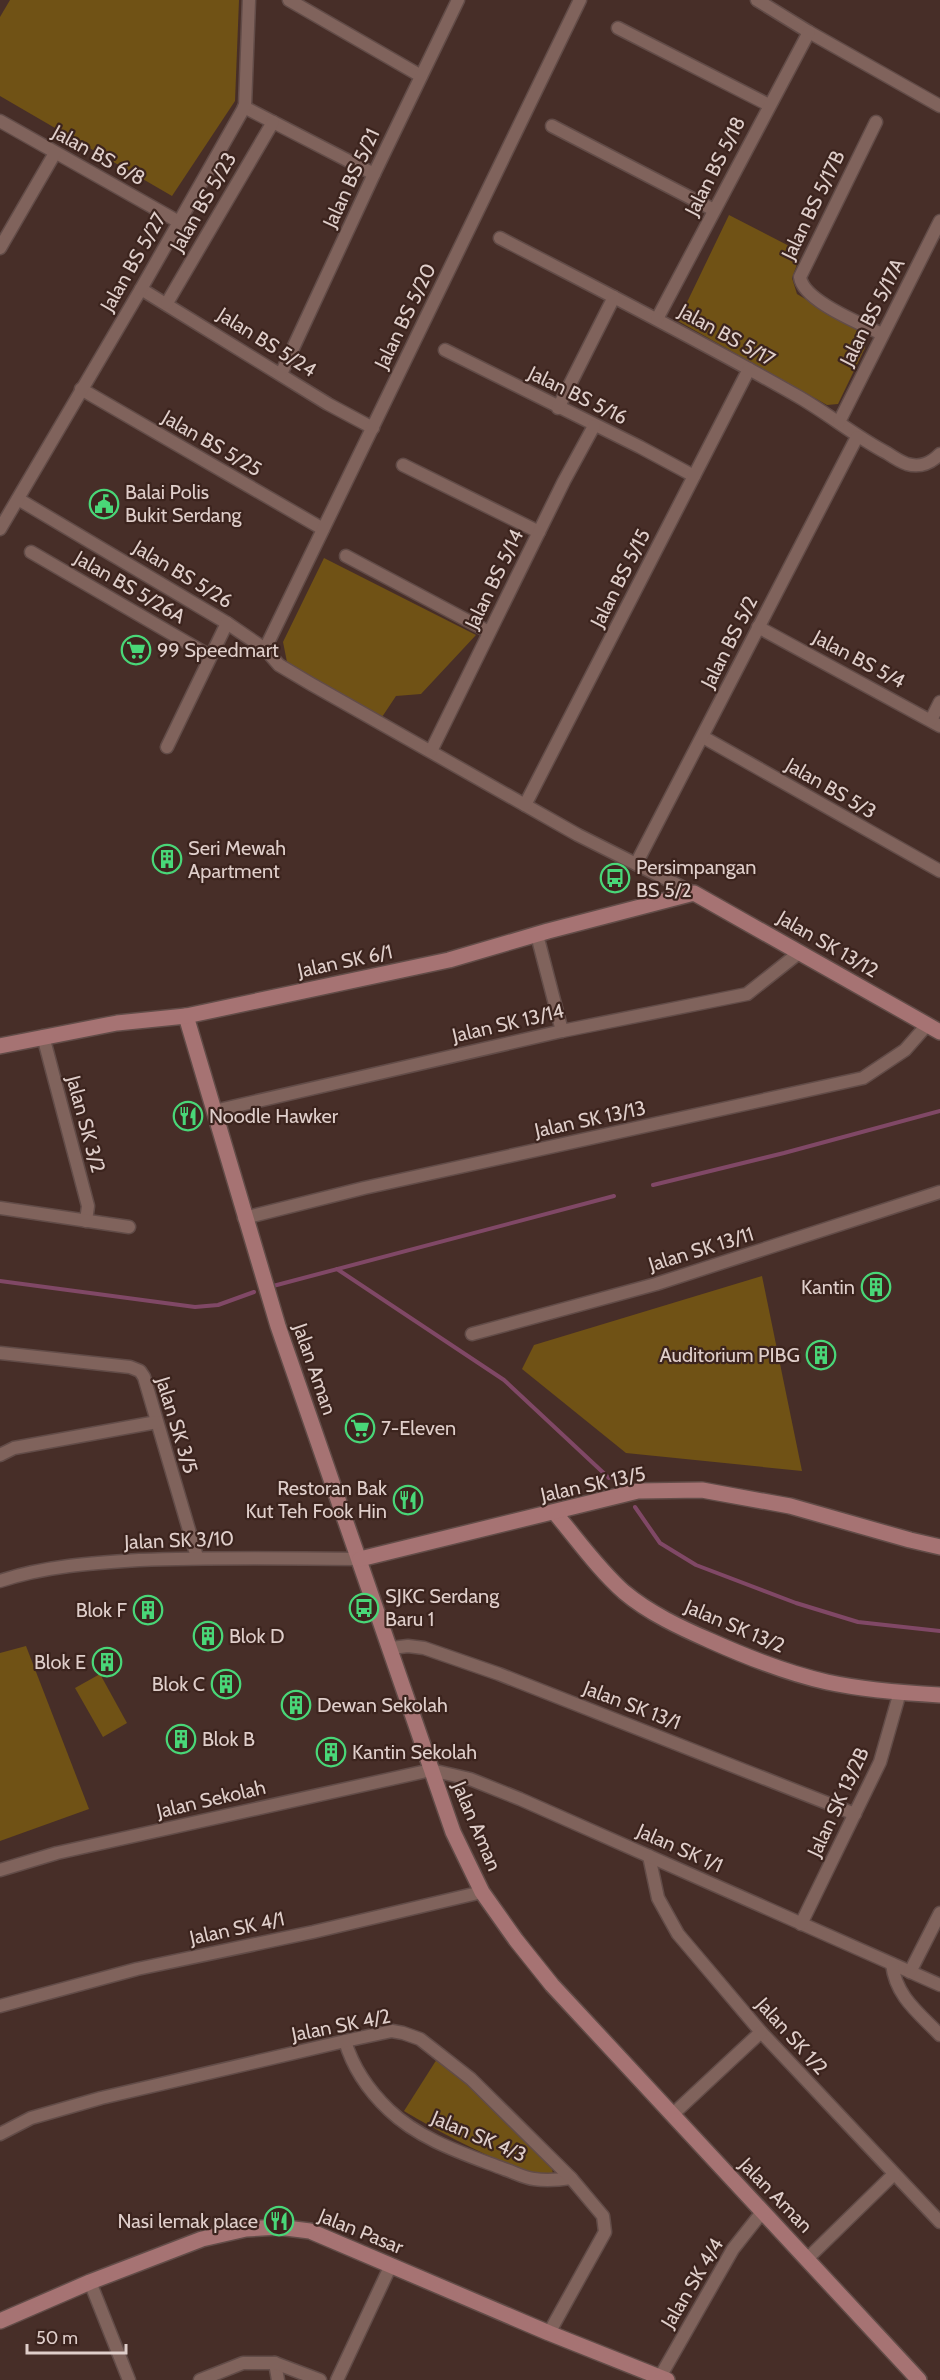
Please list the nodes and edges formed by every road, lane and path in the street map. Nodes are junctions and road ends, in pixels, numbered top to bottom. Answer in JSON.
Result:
{"nodes":[{"id":1,"x":249,"y":0,"type":"edge"},
{"id":2,"x":289,"y":0,"type":"edge"},
{"id":3,"x":458,"y":0,"type":"edge"},
{"id":4,"x":580,"y":0,"type":"edge"},
{"id":5,"x":758,"y":0,"type":"edge"},
{"id":6,"x":618,"y":27,"type":"dead end"},
{"id":7,"x":809,"y":32,"type":"junction"},
{"id":8,"x":421,"y":76,"type":"junction"},
{"id":9,"x":769,"y":105,"type":"junction"},
{"id":10,"x":940,"y":106,"type":"edge"},
{"id":11,"x":244,"y":107,"type":"junction"},
{"id":12,"x":0,"y":121,"type":"edge"},
{"id":13,"x":273,"y":122,"type":"junction"},
{"id":14,"x":876,"y":122,"type":"dead end"},
{"id":15,"x":552,"y":126,"type":"dead end"},
{"id":16,"x":55,"y":153,"type":"junction"},
{"id":17,"x":374,"y":174,"type":"junction"},
{"id":18,"x":714,"y":210,"type":"junction"},
{"id":19,"x":940,"y":221,"type":"edge"},
{"id":20,"x":179,"y":222,"type":"junction"},
{"id":21,"x":500,"y":238,"type":"dead end"},
{"id":22,"x":1,"y":244,"type":"edge"},
{"id":23,"x":141,"y":289,"type":"junction"},
{"id":24,"x":614,"y":297,"type":"junction"},
{"id":25,"x":166,"y":303,"type":"junction"},
{"id":26,"x":657,"y":319,"type":"junction"},
{"id":27,"x":882,"y":334,"type":"junction"},
{"id":28,"x":445,"y":351,"type":"dead end"},
{"id":29,"x":748,"y":369,"type":"junction"},
{"id":30,"x":281,"y":374,"type":"junction"},
{"id":31,"x":81,"y":389,"type":"junction"},
{"id":32,"x":558,"y":408,"type":"junction"},
{"id":33,"x":839,"y":422,"type":"junction"},
{"id":34,"x":594,"y":426,"type":"junction"},
{"id":35,"x":373,"y":428,"type":"junction"},
{"id":36,"x":857,"y":437,"type":"junction"},
{"id":37,"x":936,"y":458,"type":"edge"},
{"id":38,"x":403,"y":465,"type":"dead end"},
{"id":39,"x":694,"y":476,"type":"junction"},
{"id":40,"x":18,"y":499,"type":"junction"},
{"id":41,"x":0,"y":529,"type":"edge"},
{"id":42,"x":323,"y":529,"type":"junction"},
{"id":43,"x":539,"y":532,"type":"junction"},
{"id":44,"x":31,"y":552,"type":"dead end"},
{"id":45,"x":346,"y":556,"type":"dead end"},
{"id":46,"x":227,"y":623,"type":"junction"},
{"id":47,"x":758,"y":627,"type":"junction"},
{"id":48,"x":489,"y":632,"type":"junction"},
{"id":49,"x":265,"y":649,"type":"junction"},
{"id":50,"x":210,"y":656,"type":"junction"},
{"id":51,"x":940,"y":702,"type":"edge"},
{"id":52,"x":935,"y":723,"type":"edge"},
{"id":53,"x":703,"y":737,"type":"junction"},
{"id":54,"x":167,"y":747,"type":"dead end"},
{"id":55,"x":431,"y":751,"type":"junction"},
{"id":56,"x":525,"y":805,"type":"junction"},
{"id":57,"x":636,"y":864,"type":"junction"},
{"id":58,"x":940,"y":871,"type":"edge"},
{"id":59,"x":694,"y":893,"type":"junction"},
{"id":60,"x":537,"y":935,"type":"junction"},
{"id":61,"x":800,"y":952,"type":"junction"},
{"id":62,"x":186,"y":1016,"type":"junction"},
{"id":63,"x":933,"y":1029,"type":"edge"},
{"id":64,"x":562,"y":1030,"type":"junction"},
{"id":65,"x":44,"y":1036,"type":"junction"},
{"id":66,"x":0,"y":1046,"type":"edge"},
{"id":67,"x":214,"y":1112,"type":"junction"},
{"id":68,"x":940,"y":1192,"type":"edge"},
{"id":69,"x":0,"y":1208,"type":"edge"},
{"id":70,"x":244,"y":1218,"type":"junction"},
{"id":71,"x":86,"y":1221,"type":"junction"},
{"id":72,"x":129,"y":1227,"type":"dead end"},
{"id":73,"x":472,"y":1334,"type":"dead end"},
{"id":74,"x":0,"y":1353,"type":"edge"},
{"id":75,"x":156,"y":1422,"type":"junction"},
{"id":76,"x":0,"y":1455,"type":"edge"},
{"id":77,"x":555,"y":1513,"type":"junction"},
{"id":78,"x":940,"y":1546,"type":"edge"},
{"id":79,"x":197,"y":1557,"type":"junction"},
{"id":80,"x":360,"y":1559,"type":"junction"},
{"id":81,"x":0,"y":1581,"type":"edge"},
{"id":82,"x":391,"y":1648,"type":"junction"},
{"id":83,"x":900,"y":1692,"type":"junction"},
{"id":84,"x":940,"y":1695,"type":"edge"},
{"id":85,"x":431,"y":1770,"type":"junction"},
{"id":86,"x":855,"y":1814,"type":"junction"},
{"id":87,"x":649,"y":1856,"type":"junction"},
{"id":88,"x":0,"y":1870,"type":"edge"},
{"id":89,"x":482,"y":1892,"type":"junction"},
{"id":90,"x":940,"y":1913,"type":"edge"},
{"id":91,"x":801,"y":1924,"type":"junction"},
{"id":92,"x":892,"y":1965,"type":"junction"},
{"id":93,"x":910,"y":1972,"type":"junction"},
{"id":94,"x":940,"y":1985,"type":"edge"},
{"id":95,"x":0,"y":2006,"type":"edge"},
{"id":96,"x":761,"y":2032,"type":"junction"},
{"id":97,"x":940,"y":2035,"type":"edge"},
{"id":98,"x":345,"y":2041,"type":"junction"},
{"id":99,"x":672,"y":2115,"type":"junction"},
{"id":100,"x":0,"y":2134,"type":"edge"},
{"id":101,"x":894,"y":2174,"type":"junction"},
{"id":102,"x":571,"y":2178,"type":"junction"},
{"id":103,"x":763,"y":2211,"type":"junction"},
{"id":104,"x":940,"y":2222,"type":"edge"},
{"id":105,"x":808,"y":2258,"type":"junction"},
{"id":106,"x":391,"y":2265,"type":"junction"},
{"id":107,"x":90,"y":2282,"type":"junction"},
{"id":108,"x":0,"y":2321,"type":"edge"},
{"id":109,"x":549,"y":2333,"type":"junction"},
{"id":110,"x":275,"y":2363,"type":"junction"},
{"id":111,"x":663,"y":2379,"type":"edge"},
{"id":112,"x":129,"y":2380,"type":"edge"},
{"id":113,"x":200,"y":2380,"type":"edge"},
{"id":114,"x":278,"y":2380,"type":"edge"},
{"id":115,"x":320,"y":2380,"type":"edge"},
{"id":116,"x":337,"y":2380,"type":"edge"},
{"id":117,"x":919,"y":2380,"type":"edge"}],
"edges":[{"from":1,"to":11,"type":"street","name":"Jalan BS 5/27"},
{"from":2,"to":8,"type":"street"},
{"from":3,"to":8,"type":"street","name":"Jalan BS 5/21"},
{"from":4,"to":35,"type":"street","name":"Jalan BS 5/20"},
{"from":5,"to":7,"type":"street"},
{"from":6,"to":9,"type":"street"},
{"from":7,"to":9,"type":"street","name":"Jalan BS 5/18"},
{"from":7,"to":10,"type":"street"},
{"from":8,"to":17,"type":"street","name":"Jalan BS 5/21"},
{"from":9,"to":18,"type":"street","name":"Jalan BS 5/18"},
{"from":11,"to":13,"type":"street"},
{"from":11,"to":20,"type":"street","name":"Jalan BS 5/27"},
{"from":12,"to":16,"type":"street","name":"Jalan BS 6/8"},
{"from":13,"to":17,"type":"street"},
{"from":13,"to":25,"type":"street","name":"Jalan BS 5/23"},
{"from":14,"to":27,"type":"street","name":"Jalan BS 5/17B"},
{"from":15,"to":18,"type":"street"},
{"from":16,"to":20,"type":"street","name":"Jalan BS 6/8"},
{"from":16,"to":22,"type":"street"},
{"from":17,"to":30,"type":"street","name":"Jalan BS 5/21"},
{"from":18,"to":26,"type":"street","name":"Jalan BS 5/18"},
{"from":19,"to":27,"type":"street","name":"Jalan BS 5/17A"},
{"from":20,"to":23,"type":"street","name":"Jalan BS 5/27"},
{"from":21,"to":24,"type":"street","name":"Jalan BS 5/17"},
{"from":23,"to":25,"type":"street","name":"Jalan BS 5/24"},
{"from":23,"to":31,"type":"street","name":"Jalan BS 5/27"},
{"from":24,"to":26,"type":"street","name":"Jalan BS 5/17"},
{"from":24,"to":32,"type":"street"},
{"from":25,"to":30,"type":"street","name":"Jalan BS 5/24"},
{"from":26,"to":29,"type":"street","name":"Jalan BS 5/17"},
{"from":27,"to":33,"type":"street","name":"Jalan BS 5/17A"},
{"from":28,"to":32,"type":"street","name":"Jalan BS 5/16"},
{"from":29,"to":33,"type":"street","name":"Jalan BS 5/17"},
{"from":29,"to":39,"type":"street","name":"Jalan BS 5/15"},
{"from":30,"to":35,"type":"street","name":"Jalan BS 5/24"},
{"from":31,"to":40,"type":"street","name":"Jalan BS 5/27"},
{"from":31,"to":42,"type":"street","name":"Jalan BS 5/25"},
{"from":32,"to":34,"type":"street","name":"Jalan BS 5/16"},
{"from":33,"to":36,"type":"street","name":"Jalan BS 5/17"},
{"from":34,"to":39,"type":"street","name":"Jalan BS 5/16"},
{"from":34,"to":43,"type":"street","name":"Jalan BS 5/14"},
{"from":35,"to":42,"type":"street","name":"Jalan BS 5/20"},
{"from":36,"to":37,"type":"street","name":"Jalan BS 5/17"},
{"from":36,"to":47,"type":"street","name":"Jalan BS 5/2"},
{"from":38,"to":43,"type":"street"},
{"from":39,"to":56,"type":"street","name":"Jalan BS 5/15"},
{"from":40,"to":41,"type":"street","name":"Jalan BS 5/27"},
{"from":40,"to":46,"type":"street","name":"Jalan BS 5/26"},
{"from":42,"to":49,"type":"street","name":"Jalan BS 5/20"},
{"from":43,"to":48,"type":"street","name":"Jalan BS 5/14"},
{"from":44,"to":50,"type":"street","name":"Jalan BS 5/26A"},
{"from":45,"to":48,"type":"street"},
{"from":46,"to":49,"type":"street","name":"Jalan BS 5/26"},
{"from":46,"to":50,"type":"street"},
{"from":47,"to":52,"type":"street","name":"Jalan BS 5/4"},
{"from":47,"to":53,"type":"street","name":"Jalan BS 5/2"},
{"from":48,"to":55,"type":"street","name":"Jalan BS 5/14"},
{"from":49,"to":55,"type":"street","name":"Jalan BS 5/26"},
{"from":50,"to":54,"type":"street"},
{"from":51,"to":52,"type":"street"},
{"from":53,"to":57,"type":"street","name":"Jalan BS 5/2"},
{"from":53,"to":58,"type":"street","name":"Jalan BS 5/3"},
{"from":55,"to":56,"type":"street","name":"Jalan BS 5/26"},
{"from":56,"to":57,"type":"street","name":"Jalan BS 5/26"},
{"from":57,"to":59,"type":"street","name":"Jalan BS 5/26"},
{"from":59,"to":60,"type":"street","name":"Jalan SK 6/1"},
{"from":59,"to":61,"type":"street","name":"Jalan SK 13/12"},
{"from":60,"to":62,"type":"street","name":"Jalan SK 6/1"},
{"from":60,"to":64,"type":"street"},
{"from":61,"to":63,"type":"street","name":"Jalan SK 13/12"},
{"from":61,"to":64,"type":"street","name":"Jalan SK 13/14"},
{"from":62,"to":65,"type":"street","name":"Jalan SK 6/1"},
{"from":62,"to":67,"type":"street","name":"Jalan Aman"},
{"from":63,"to":70,"type":"street","name":"Jalan SK 13/13"},
{"from":64,"to":67,"type":"street","name":"Jalan SK 13/14"},
{"from":65,"to":66,"type":"street","name":"Jalan SK 6/1"},
{"from":65,"to":71,"type":"street","name":"Jalan SK 3/2"},
{"from":67,"to":70,"type":"street","name":"Jalan Aman"},
{"from":68,"to":73,"type":"street","name":"Jalan SK 13/11"},
{"from":69,"to":71,"type":"street"},
{"from":70,"to":80,"type":"street","name":"Jalan Aman"},
{"from":71,"to":72,"type":"street"},
{"from":74,"to":75,"type":"street","name":"Jalan SK 3/5"},
{"from":75,"to":76,"type":"street"},
{"from":75,"to":79,"type":"street","name":"Jalan SK 3/5"},
{"from":77,"to":78,"type":"street","name":"Jalan SK 13/5"},
{"from":77,"to":80,"type":"street","name":"Jalan SK 13/5"},
{"from":77,"to":83,"type":"street","name":"Jalan SK 13/2"},
{"from":79,"to":80,"type":"street","name":"Jalan SK 3/10"},
{"from":79,"to":81,"type":"street","name":"Jalan SK 3/10"},
{"from":80,"to":82,"type":"street","name":"Jalan Aman"},
{"from":82,"to":85,"type":"street","name":"Jalan Aman"},
{"from":82,"to":86,"type":"street","name":"Jalan SK 13/1"},
{"from":83,"to":84,"type":"street","name":"Jalan SK 13/2"},
{"from":83,"to":86,"type":"street","name":"Jalan SK 13/2B"},
{"from":85,"to":87,"type":"street","name":"Jalan SK 1/1"},
{"from":85,"to":88,"type":"street","name":"Jalan Sekolah"},
{"from":85,"to":89,"type":"street","name":"Jalan Aman"},
{"from":86,"to":91,"type":"street","name":"Jalan SK 13/2B"},
{"from":87,"to":91,"type":"street","name":"Jalan SK 1/1"},
{"from":87,"to":96,"type":"street","name":"Jalan SK 1/2"},
{"from":89,"to":95,"type":"street","name":"Jalan SK 4/1"},
{"from":89,"to":99,"type":"street","name":"Jalan Aman"},
{"from":90,"to":93,"type":"street"},
{"from":91,"to":92,"type":"street","name":"Jalan SK 1/1"},
{"from":92,"to":93,"type":"street","name":"Jalan SK 1/1"},
{"from":92,"to":97,"type":"street"},
{"from":93,"to":94,"type":"street","name":"Jalan SK 1/1"},
{"from":96,"to":99,"type":"street"},
{"from":96,"to":101,"type":"street","name":"Jalan SK 1/2"},
{"from":98,"to":100,"type":"street","name":"Jalan SK 4/2"},
{"from":98,"to":102,"type":"street","name":"Jalan SK 4/3"},
{"from":98,"to":102,"type":"street","name":"Jalan SK 4/2"},
{"from":99,"to":103,"type":"street","name":"Jalan Aman"},
{"from":101,"to":104,"type":"street","name":"Jalan SK 1/2"},
{"from":101,"to":105,"type":"street"},
{"from":102,"to":109,"type":"street","name":"Jalan SK 4/2"},
{"from":103,"to":105,"type":"street","name":"Jalan Aman"},
{"from":103,"to":111,"type":"street","name":"Jalan SK 4/4"},
{"from":105,"to":117,"type":"street","name":"Jalan Aman"},
{"from":106,"to":107,"type":"street","name":"Jalan Pasar"},
{"from":106,"to":109,"type":"street","name":"Jalan Pasar"},
{"from":106,"to":116,"type":"street"},
{"from":107,"to":108,"type":"street","name":"Jalan Pasar"},
{"from":107,"to":112,"type":"street"},
{"from":109,"to":111,"type":"street","name":"Jalan Pasar"},
{"from":110,"to":113,"type":"street"},
{"from":110,"to":114,"type":"street"},
{"from":110,"to":115,"type":"street"}]}
